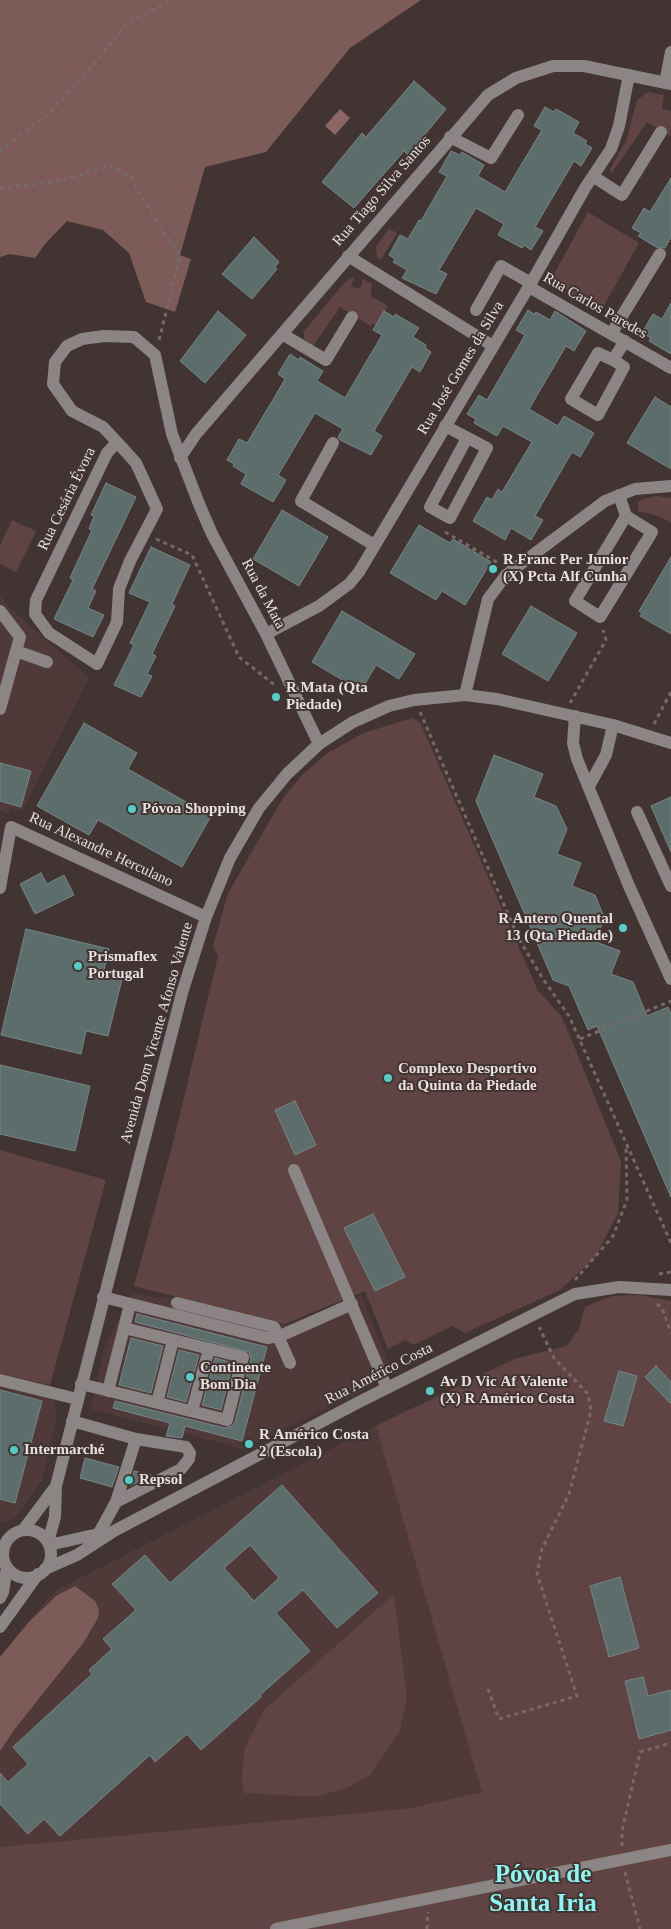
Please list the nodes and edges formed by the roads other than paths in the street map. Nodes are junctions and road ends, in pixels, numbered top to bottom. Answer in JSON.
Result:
{"nodes":[{"id":1,"x":671,"y":52,"type":"edge"},
{"id":2,"x":629,"y":75,"type":"junction"},
{"id":3,"x":668,"y":83,"type":"edge"},
{"id":4,"x":518,"y":115,"type":"dead end"},
{"id":5,"x":661,"y":132,"type":"dead end"},
{"id":6,"x":450,"y":137,"type":"junction"},
{"id":7,"x":594,"y":177,"type":"junction"},
{"id":8,"x":660,"y":254,"type":"dead end"},
{"id":9,"x":348,"y":256,"type":"junction"},
{"id":10,"x":530,"y":285,"type":"junction"},
{"id":11,"x":476,"y":310,"type":"dead end"},
{"id":12,"x":352,"y":317,"type":"dead end"},
{"id":13,"x":282,"y":334,"type":"junction"},
{"id":14,"x":611,"y":334,"type":"junction"},
{"id":15,"x":625,"y":341,"type":"junction"},
{"id":16,"x":492,"y":346,"type":"junction"},
{"id":17,"x":613,"y":360,"type":"junction"},
{"id":18,"x":671,"y":368,"type":"edge"},
{"id":19,"x":445,"y":426,"type":"junction"},
{"id":20,"x":467,"y":438,"type":"junction"},
{"id":21,"x":118,"y":442,"type":"junction"},
{"id":22,"x":333,"y":443,"type":"dead end"},
{"id":23,"x":180,"y":458,"type":"junction"},
{"id":24,"x":671,"y":486,"type":"edge"},
{"id":25,"x":619,"y":495,"type":"junction"},
{"id":26,"x":626,"y":516,"type":"junction"},
{"id":27,"x":374,"y":545,"type":"junction"},
{"id":28,"x":0,"y":611,"type":"edge"},
{"id":29,"x":266,"y":634,"type":"junction"},
{"id":30,"x":16,"y":651,"type":"junction"},
{"id":31,"x":47,"y":662,"type":"dead end"},
{"id":32,"x":465,"y":694,"type":"junction"},
{"id":33,"x":0,"y":709,"type":"edge"},
{"id":34,"x":570,"y":714,"type":"junction"},
{"id":35,"x":613,"y":725,"type":"junction"},
{"id":36,"x":671,"y":743,"type":"edge"},
{"id":37,"x":319,"y":744,"type":"junction"},
{"id":38,"x":589,"y":786,"type":"junction"},
{"id":39,"x":637,"y":812,"type":"dead end"},
{"id":40,"x":6,"y":825,"type":"edge"},
{"id":41,"x":671,"y":886,"type":"edge"},
{"id":42,"x":0,"y":888,"type":"edge"},
{"id":43,"x":206,"y":916,"type":"junction"},
{"id":44,"x":671,"y":979,"type":"edge"},
{"id":45,"x":294,"y":1170,"type":"dead end"},
{"id":46,"x":671,"y":1290,"type":"edge"},
{"id":47,"x":103,"y":1297,"type":"junction"},
{"id":48,"x":177,"y":1303,"type":"dead end"},
{"id":49,"x":130,"y":1304,"type":"junction"},
{"id":50,"x":352,"y":1304,"type":"junction"},
{"id":51,"x":124,"y":1328,"type":"junction"},
{"id":52,"x":280,"y":1336,"type":"junction"},
{"id":53,"x":173,"y":1340,"type":"junction"},
{"id":54,"x":209,"y":1349,"type":"junction"},
{"id":55,"x":290,"y":1363,"type":"dead end"},
{"id":56,"x":0,"y":1380,"type":"edge"},
{"id":57,"x":81,"y":1384,"type":"junction"},
{"id":58,"x":386,"y":1388,"type":"junction"},
{"id":59,"x":108,"y":1391,"type":"junction"},
{"id":60,"x":77,"y":1399,"type":"junction"},
{"id":61,"x":158,"y":1402,"type":"junction"},
{"id":62,"x":192,"y":1411,"type":"junction"},
{"id":63,"x":72,"y":1421,"type":"junction"},
{"id":64,"x":136,"y":1439,"type":"junction"},
{"id":65,"x":56,"y":1486,"type":"junction"},
{"id":66,"x":116,"y":1502,"type":"junction"},
{"id":67,"x":23,"y":1530,"type":"junction"},
{"id":68,"x":114,"y":1531,"type":"junction"},
{"id":69,"x":98,"y":1534,"type":"junction"},
{"id":70,"x":5,"y":1537,"type":"edge"},
{"id":71,"x":48,"y":1544,"type":"junction"},
{"id":72,"x":3,"y":1560,"type":"edge"},
{"id":73,"x":42,"y":1572,"type":"junction"},
{"id":74,"x":0,"y":1598,"type":"edge"},
{"id":75,"x":0,"y":1626,"type":"edge"},
{"id":76,"x":671,"y":1850,"type":"edge"},
{"id":77,"x":276,"y":1929,"type":"edge"}],
"edges":[{"from":1,"to":3,"type":"street"},
{"from":2,"to":3,"type":"street","name":"Rua Tiago Silva Santos"},
{"from":2,"to":6,"type":"street","name":"Rua Tiago Silva Santos"},
{"from":2,"to":7,"type":"street","name":"Rua José Gomes da Silva"},
{"from":4,"to":6,"type":"street"},
{"from":5,"to":7,"type":"street"},
{"from":6,"to":9,"type":"street","name":"Rua Tiago Silva Santos"},
{"from":7,"to":10,"type":"street","name":"Rua José Gomes da Silva"},
{"from":8,"to":14,"type":"street"},
{"from":9,"to":13,"type":"street","name":"Rua Tiago Silva Santos"},
{"from":9,"to":16,"type":"street"},
{"from":10,"to":11,"type":"street","name":"Rua Carlos Paredes"},
{"from":10,"to":14,"type":"street","name":"Rua Carlos Paredes"},
{"from":10,"to":16,"type":"street","name":"Rua José Gomes da Silva"},
{"from":12,"to":13,"type":"street"},
{"from":13,"to":23,"type":"street","name":"Rua Tiago Silva Santos"},
{"from":14,"to":15,"type":"street","name":"Rua Carlos Paredes"},
{"from":15,"to":17,"type":"street"},
{"from":15,"to":18,"type":"street","name":"Rua Carlos Paredes"},
{"from":16,"to":19,"type":"street","name":"Rua José Gomes da Silva"},
{"from":17,"to":17,"type":"street"},
{"from":19,"to":20,"type":"street"},
{"from":19,"to":27,"type":"street","name":"Rua José Gomes da Silva"},
{"from":20,"to":20,"type":"street"},
{"from":21,"to":21,"type":"street","name":"Rua Cesária Évora"},
{"from":21,"to":23,"type":"street","name":"Rua da Mata"},
{"from":22,"to":27,"type":"street"},
{"from":23,"to":29,"type":"street","name":"Rua da Mata"},
{"from":24,"to":25,"type":"street"},
{"from":25,"to":26,"type":"street"},
{"from":25,"to":32,"type":"street"},
{"from":26,"to":26,"type":"street"},
{"from":27,"to":29,"type":"street","name":"Rua José Gomes da Silva"},
{"from":28,"to":30,"type":"street"},
{"from":29,"to":37,"type":"street","name":"Rua da Mata"},
{"from":30,"to":31,"type":"street"},
{"from":30,"to":33,"type":"street"},
{"from":32,"to":34,"type":"street","name":"Avenida Dom Vicente Afonso Valente"},
{"from":32,"to":37,"type":"street","name":"Avenida Dom Vicente Afonso Valente"},
{"from":34,"to":35,"type":"street","name":"Avenida Dom Vicente Afonso Valente"},
{"from":34,"to":38,"type":"street"},
{"from":35,"to":36,"type":"street","name":"Avenida Dom Vicente Afonso Valente"},
{"from":35,"to":38,"type":"street"},
{"from":37,"to":43,"type":"street","name":"Avenida Dom Vicente Afonso Valente"},
{"from":38,"to":44,"type":"street"},
{"from":39,"to":41,"type":"street"},
{"from":40,"to":42,"type":"street","name":"Rua Alexandre Herculano"},
{"from":40,"to":43,"type":"street","name":"Rua Alexandre Herculano"},
{"from":43,"to":47,"type":"street","name":"Avenida Dom Vicente Afonso Valente"},
{"from":45,"to":50,"type":"street"},
{"from":46,"to":58,"type":"street","name":"Rua Américo Costa"},
{"from":47,"to":49,"type":"street"},
{"from":47,"to":57,"type":"street","name":"Avenida Dom Vicente Afonso Valente"},
{"from":48,"to":52,"type":"street"},
{"from":49,"to":51,"type":"street"},
{"from":49,"to":52,"type":"street"},
{"from":50,"to":52,"type":"street"},
{"from":50,"to":58,"type":"street"},
{"from":51,"to":53,"type":"street"},
{"from":51,"to":59,"type":"street"},
{"from":52,"to":55,"type":"street"},
{"from":53,"to":54,"type":"street"},
{"from":53,"to":61,"type":"street"},
{"from":54,"to":62,"type":"street"},
{"from":54,"to":62,"type":"street"},
{"from":56,"to":60,"type":"street"},
{"from":57,"to":59,"type":"street"},
{"from":57,"to":60,"type":"street","name":"Avenida Dom Vicente Afonso Valente"},
{"from":58,"to":68,"type":"street","name":"Rua Américo Costa"},
{"from":59,"to":61,"type":"street"},
{"from":60,"to":63,"type":"street","name":"Avenida Dom Vicente Afonso Valente"},
{"from":61,"to":62,"type":"street"},
{"from":63,"to":64,"type":"street"},
{"from":63,"to":65,"type":"street","name":"Avenida Dom Vicente Afonso Valente"},
{"from":64,"to":66,"type":"street"},
{"from":64,"to":66,"type":"street"},
{"from":65,"to":67,"type":"street","name":"Avenida Dom Vicente Afonso Valente"},
{"from":65,"to":71,"type":"street","name":"Avenida Dom Vicente Afonso Valente"},
{"from":66,"to":69,"type":"street"},
{"from":67,"to":70,"type":"street"},
{"from":67,"to":71,"type":"street"},
{"from":68,"to":69,"type":"street"},
{"from":68,"to":73,"type":"street"},
{"from":69,"to":71,"type":"street"},
{"from":70,"to":72,"type":"street"},
{"from":71,"to":73,"type":"street"},
{"from":72,"to":73,"type":"street"},
{"from":72,"to":74,"type":"street"},
{"from":73,"to":75,"type":"street"},
{"from":76,"to":77,"type":"street"}]}
